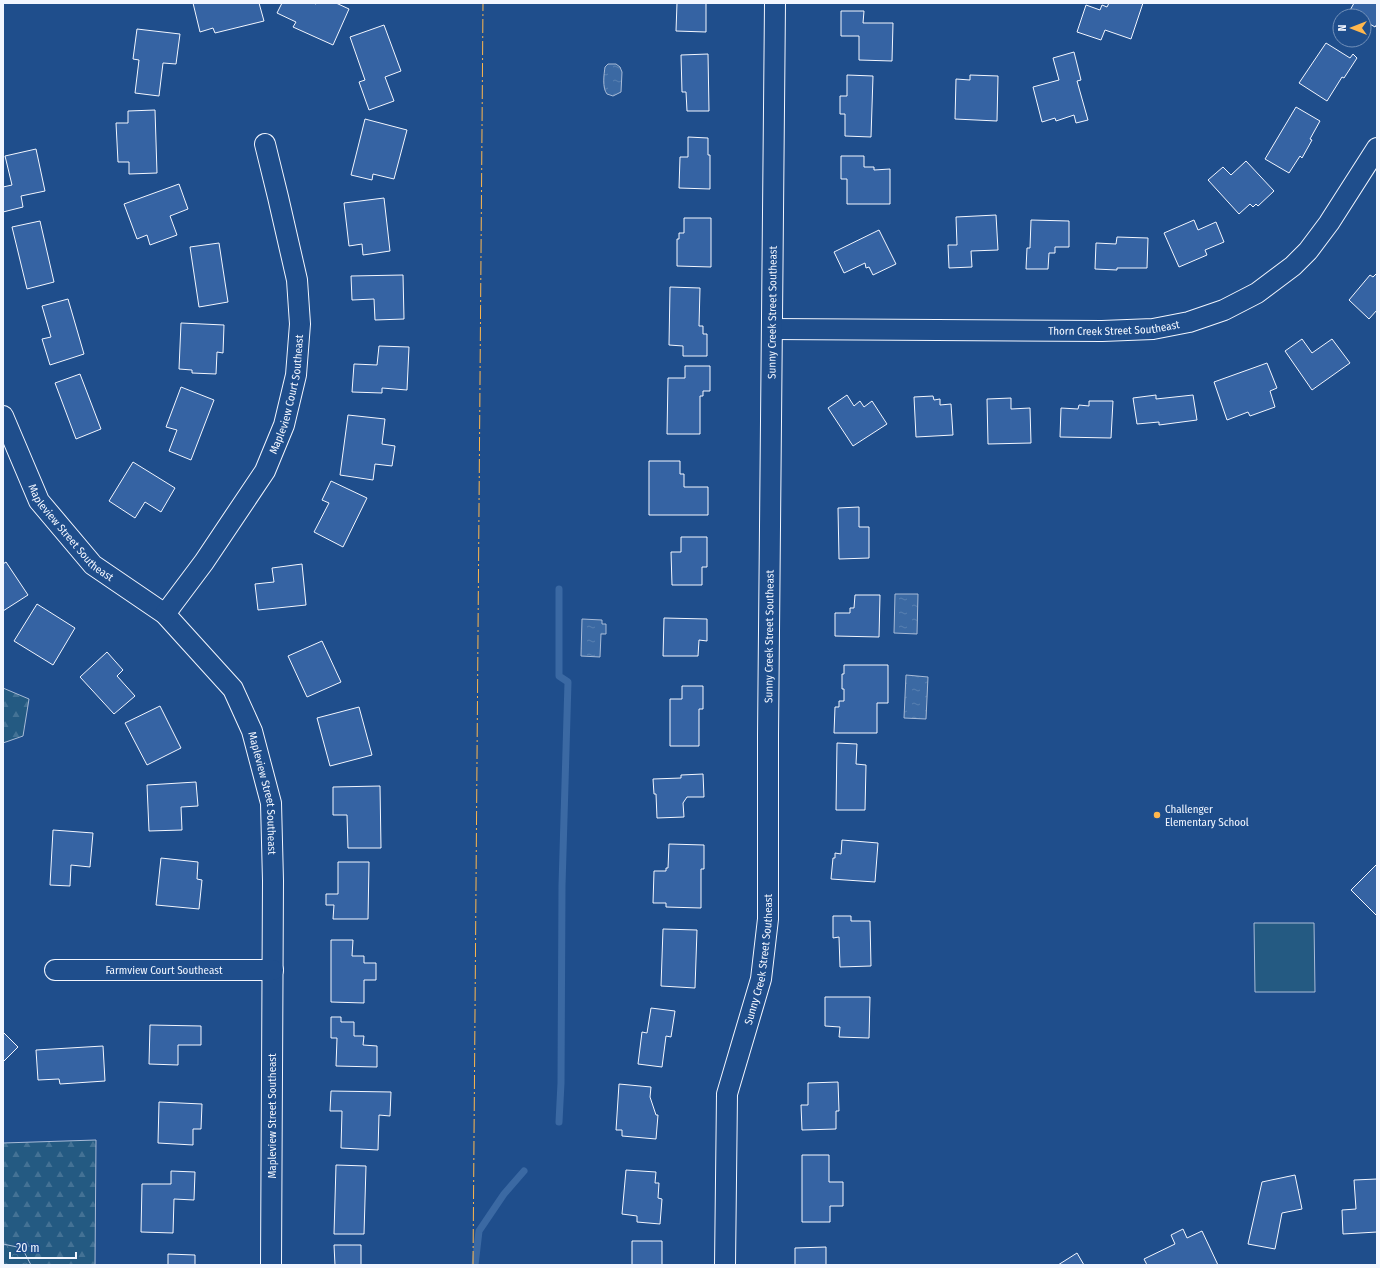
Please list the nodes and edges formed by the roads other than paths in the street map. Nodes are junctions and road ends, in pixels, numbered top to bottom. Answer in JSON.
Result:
{"nodes":[{"id":1,"x":775,"y":3,"type":"edge"},
{"id":2,"x":265,"y":144,"type":"dead end"},
{"id":3,"x":1377,"y":148,"type":"edge"},
{"id":4,"x":773,"y":329,"type":"junction"},
{"id":5,"x":3,"y":416,"type":"edge"},
{"id":6,"x":165,"y":614,"type":"junction"},
{"id":7,"x":55,"y":970,"type":"dead end"},
{"id":8,"x":273,"y":970,"type":"junction"},
{"id":9,"x":271,"y":1265,"type":"edge"},
{"id":10,"x":725,"y":1265,"type":"edge"}],
"edges":[{"from":1,"to":4,"type":"street","name":"Sunny Creek Street Southeast"},
{"from":2,"to":6,"type":"street","name":"Mapleview Court Southeast"},
{"from":3,"to":4,"type":"street","name":"Thorn Creek Street Southeast"},
{"from":4,"to":10,"type":"street","name":"Sunny Creek Street Southeast"},
{"from":5,"to":6,"type":"street","name":"Mapleview Street Southeast"},
{"from":6,"to":8,"type":"street","name":"Mapleview Street Southeast"},
{"from":7,"to":8,"type":"street","name":"Farmview Court Southeast"},
{"from":8,"to":9,"type":"street","name":"Mapleview Street Southeast"}]}
